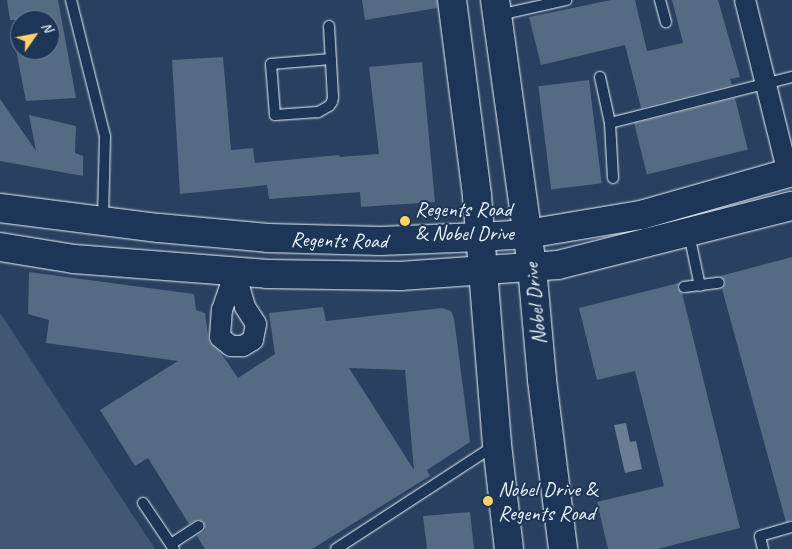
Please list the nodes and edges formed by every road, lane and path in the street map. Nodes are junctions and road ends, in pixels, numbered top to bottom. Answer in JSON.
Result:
{"nodes":[{"id":1,"x":72,"y":0,"type":"edge"},
{"id":2,"x":452,"y":0,"type":"edge"},
{"id":3,"x":566,"y":0,"type":"edge"},
{"id":4,"x":660,"y":0,"type":"edge"},
{"id":5,"x":745,"y":0,"type":"edge"},
{"id":6,"x":496,"y":8,"type":"edge"},
{"id":7,"x":666,"y":22,"type":"dead end"},
{"id":8,"x":329,"y":26,"type":"dead end"},
{"id":9,"x":331,"y":59,"type":"junction"},
{"id":10,"x":600,"y":77,"type":"dead end"},
{"id":11,"x":792,"y":77,"type":"edge"},
{"id":12,"x":766,"y":85,"type":"junction"},
{"id":13,"x":610,"y":123,"type":"junction"},
{"id":14,"x":790,"y":173,"type":"edge"},
{"id":15,"x":613,"y":178,"type":"dead end"},
{"id":16,"x":792,"y":206,"type":"edge"},
{"id":17,"x":0,"y":208,"type":"edge"},
{"id":18,"x":103,"y":221,"type":"junction"},
{"id":19,"x":689,"y":233,"type":"junction"},
{"id":20,"x":527,"y":234,"type":"junction"},
{"id":21,"x":481,"y":237,"type":"junction"},
{"id":22,"x":0,"y":247,"type":"edge"},
{"id":23,"x":532,"y":266,"type":"junction"},
{"id":24,"x":484,"y":270,"type":"junction"},
{"id":25,"x":719,"y":283,"type":"dead end"},
{"id":26,"x":700,"y":286,"type":"junction"},
{"id":27,"x":684,"y":287,"type":"dead end"},
{"id":28,"x":497,"y":444,"type":"junction"},
{"id":29,"x":143,"y":503,"type":"dead end"},
{"id":30,"x":199,"y":526,"type":"dead end"},
{"id":31,"x":792,"y":527,"type":"edge"},
{"id":32,"x":173,"y":547,"type":"edge"},
{"id":33,"x":336,"y":549,"type":"edge"},
{"id":34,"x":509,"y":549,"type":"edge"},
{"id":35,"x":563,"y":549,"type":"edge"},
{"id":36,"x":763,"y":549,"type":"edge"}],
"edges":[{"from":1,"to":18,"type":"lane"},
{"from":2,"to":21,"type":"main road"},
{"from":3,"to":6,"type":"lane"},
{"from":4,"to":7,"type":"lane"},
{"from":5,"to":12,"type":"street"},
{"from":6,"to":20,"type":"main road","name":"Nobel Drive"},
{"from":8,"to":9,"type":"lane"},
{"from":9,"to":9,"type":"lane"},
{"from":10,"to":13,"type":"lane"},
{"from":11,"to":12,"type":"lane"},
{"from":12,"to":13,"type":"lane"},
{"from":12,"to":14,"type":"street"},
{"from":13,"to":15,"type":"lane"},
{"from":14,"to":20,"type":"main road","name":"Regents Road"},
{"from":16,"to":19,"type":"main road","name":"Regents Road"},
{"from":17,"to":18,"type":"main road","name":"Regents Road"},
{"from":18,"to":21,"type":"main road","name":"Regents Road"},
{"from":19,"to":23,"type":"main road","name":"Regents Road"},
{"from":19,"to":26,"type":"lane"},
{"from":20,"to":21,"type":"main road","name":"Regents Road"},
{"from":20,"to":23,"type":"main road","name":"Nobel Drive"},
{"from":21,"to":24,"type":"main road"},
{"from":22,"to":24,"type":"main road","name":"Regents Road"},
{"from":23,"to":24,"type":"main road","name":"Regents Road"},
{"from":23,"to":35,"type":"main road","name":"Nobel Drive"},
{"from":24,"to":28,"type":"main road"},
{"from":25,"to":26,"type":"lane"},
{"from":26,"to":27,"type":"lane"},
{"from":28,"to":33,"type":"lane"},
{"from":28,"to":34,"type":"main road"},
{"from":29,"to":32,"type":"lane"},
{"from":30,"to":32,"type":"lane"},
{"from":31,"to":36,"type":"lane"}]}
